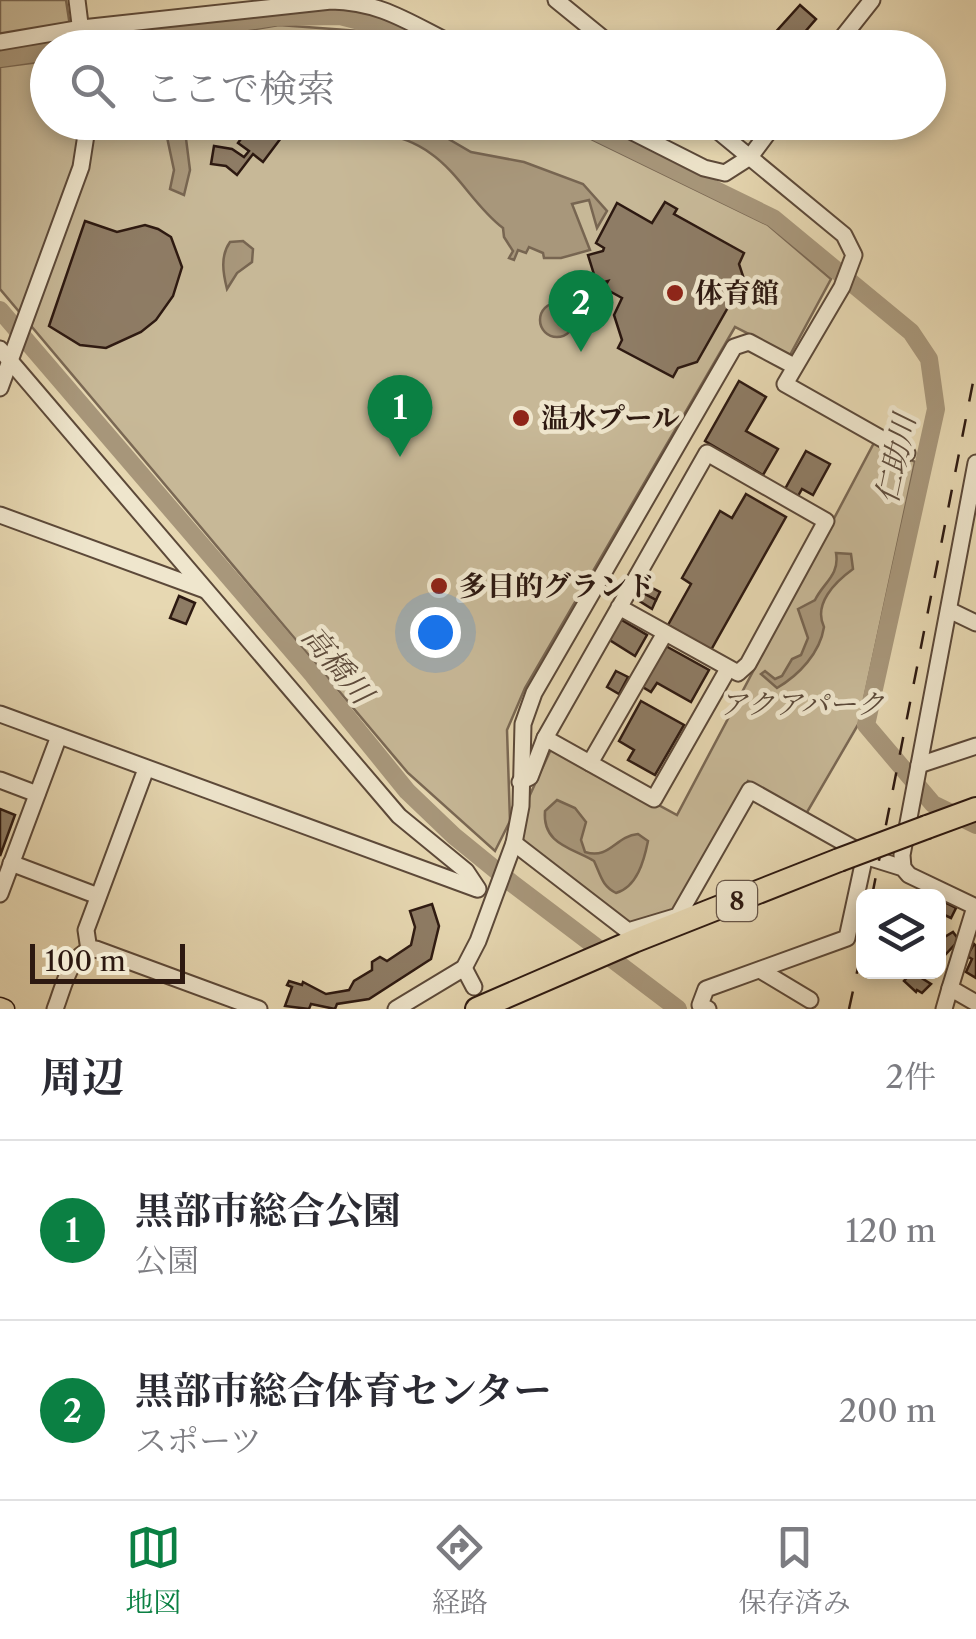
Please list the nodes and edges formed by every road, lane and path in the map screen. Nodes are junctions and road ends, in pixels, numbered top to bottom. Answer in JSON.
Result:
{"nodes":[{"id":1,"x":77,"y":0,"type":"edge"},
{"id":2,"x":556,"y":0,"type":"edge"},
{"id":3,"x":847,"y":0,"type":"edge"},
{"id":4,"x":867,"y":6,"type":"edge"},
{"id":5,"x":82,"y":30,"type":"edge"},
{"id":6,"x":126,"y":30,"type":"edge"},
{"id":7,"x":424,"y":30,"type":"edge"},
{"id":8,"x":593,"y":30,"type":"edge"},
{"id":9,"x":848,"y":30,"type":"edge"},
{"id":10,"x":30,"y":40,"type":"edge"},
{"id":11,"x":0,"y":42,"type":"edge"},
{"id":12,"x":85,"y":140,"type":"edge"},
{"id":13,"x":649,"y":140,"type":"edge"},
{"id":14,"x":729,"y":140,"type":"edge"},
{"id":15,"x":763,"y":140,"type":"edge"},
{"id":16,"x":750,"y":157,"type":"junction"},
{"id":17,"x":5,"y":356,"type":"edge"},
{"id":18,"x":794,"y":366,"type":"junction"},
{"id":19,"x":0,"y":388,"type":"edge"},
{"id":20,"x":908,"y":454,"type":"dead end"},
{"id":21,"x":976,"y":464,"type":"edge"},
{"id":22,"x":0,"y":515,"type":"edge"},
{"id":23,"x":971,"y":516,"type":"edge"},
{"id":24,"x":209,"y":591,"type":"junction"},
{"id":25,"x":620,"y":607,"type":"junction"},
{"id":26,"x":949,"y":610,"type":"junction"},
{"id":27,"x":976,"y":623,"type":"edge"},
{"id":28,"x":665,"y":633,"type":"junction"},
{"id":29,"x":728,"y":669,"type":"junction"},
{"id":30,"x":0,"y":714,"type":"edge"},
{"id":31,"x":59,"y":736,"type":"junction"},
{"id":32,"x":545,"y":738,"type":"junction"},
{"id":33,"x":976,"y":746,"type":"edge"},
{"id":34,"x":590,"y":763,"type":"junction"},
{"id":35,"x":919,"y":766,"type":"junction"},
{"id":36,"x":146,"y":769,"type":"junction"},
{"id":37,"x":0,"y":780,"type":"edge"},
{"id":38,"x":520,"y":782,"type":"junction"},
{"id":39,"x":37,"y":794,"type":"junction"},
{"id":40,"x":976,"y":809,"type":"edge"},
{"id":41,"x":513,"y":847,"type":"junction"},
{"id":42,"x":865,"y":855,"type":"junction"},
{"id":43,"x":12,"y":862,"type":"junction"},
{"id":44,"x":903,"y":868,"type":"junction"},
{"id":45,"x":478,"y":889,"type":"junction"},
{"id":46,"x":0,"y":894,"type":"edge"},
{"id":47,"x":494,"y":895,"type":"junction"},
{"id":48,"x":98,"y":896,"type":"junction"},
{"id":49,"x":976,"y":907,"type":"edge"},
{"id":50,"x":89,"y":950,"type":"junction"},
{"id":51,"x":464,"y":968,"type":"junction"},
{"id":52,"x":760,"y":970,"type":"junction"},
{"id":53,"x":950,"y":988,"type":"junction"},
{"id":54,"x":476,"y":998,"type":"edge"},
{"id":55,"x":810,"y":1000,"type":"dead end"},
{"id":56,"x":976,"y":1004,"type":"edge"},
{"id":57,"x":702,"y":1008,"type":"edge"},
{"id":58,"x":55,"y":1009,"type":"edge"},
{"id":59,"x":258,"y":1009,"type":"edge"},
{"id":60,"x":396,"y":1009,"type":"edge"},
{"id":61,"x":944,"y":1009,"type":"edge"}],
"edges":[{"from":1,"to":5,"type":"street"},
{"from":2,"to":8,"type":"street"},
{"from":3,"to":4,"type":"street"},
{"from":4,"to":9,"type":"street"},
{"from":6,"to":7,"type":"street"},
{"from":10,"to":11,"type":"street"},
{"from":12,"to":17,"type":"street"},
{"from":13,"to":16,"type":"street"},
{"from":14,"to":16,"type":"street"},
{"from":15,"to":16,"type":"street"},
{"from":16,"to":18,"type":"street"},
{"from":17,"to":19,"type":"street"},
{"from":17,"to":24,"type":"street"},
{"from":18,"to":20,"type":"street"},
{"from":18,"to":38,"type":"street"},
{"from":21,"to":23,"type":"street"},
{"from":22,"to":24,"type":"street"},
{"from":23,"to":26,"type":"street"},
{"from":24,"to":45,"type":"street"},
{"from":25,"to":28,"type":"street"},
{"from":25,"to":29,"type":"street"},
{"from":25,"to":32,"type":"street"},
{"from":26,"to":27,"type":"street"},
{"from":26,"to":35,"type":"street"},
{"from":28,"to":29,"type":"street"},
{"from":28,"to":34,"type":"street"},
{"from":29,"to":34,"type":"street"},
{"from":30,"to":31,"type":"street"},
{"from":31,"to":36,"type":"street"},
{"from":31,"to":39,"type":"street"},
{"from":32,"to":34,"type":"street"},
{"from":32,"to":38,"type":"street"},
{"from":33,"to":35,"type":"street"},
{"from":35,"to":44,"type":"street"},
{"from":36,"to":45,"type":"street"},
{"from":36,"to":48,"type":"street"},
{"from":37,"to":39,"type":"street"},
{"from":38,"to":41,"type":"street"},
{"from":39,"to":43,"type":"street"},
{"from":40,"to":54,"type":"highway","number":"8","bridge":true},
{"from":41,"to":42,"type":"street"},
{"from":41,"to":47,"type":"street"},
{"from":42,"to":44,"type":"street"},
{"from":42,"to":52,"type":"street"},
{"from":43,"to":46,"type":"street"},
{"from":43,"to":48,"type":"street"},
{"from":44,"to":49,"type":"street"},
{"from":45,"to":47,"type":"street"},
{"from":47,"to":51,"type":"street"},
{"from":48,"to":50,"type":"street"},
{"from":49,"to":53,"type":"street"},
{"from":50,"to":58,"type":"street"},
{"from":50,"to":59,"type":"street"},
{"from":51,"to":54,"type":"street"},
{"from":51,"to":60,"type":"street"},
{"from":52,"to":55,"type":"street"},
{"from":52,"to":57,"type":"street"},
{"from":53,"to":56,"type":"street"},
{"from":53,"to":61,"type":"street"}]}
